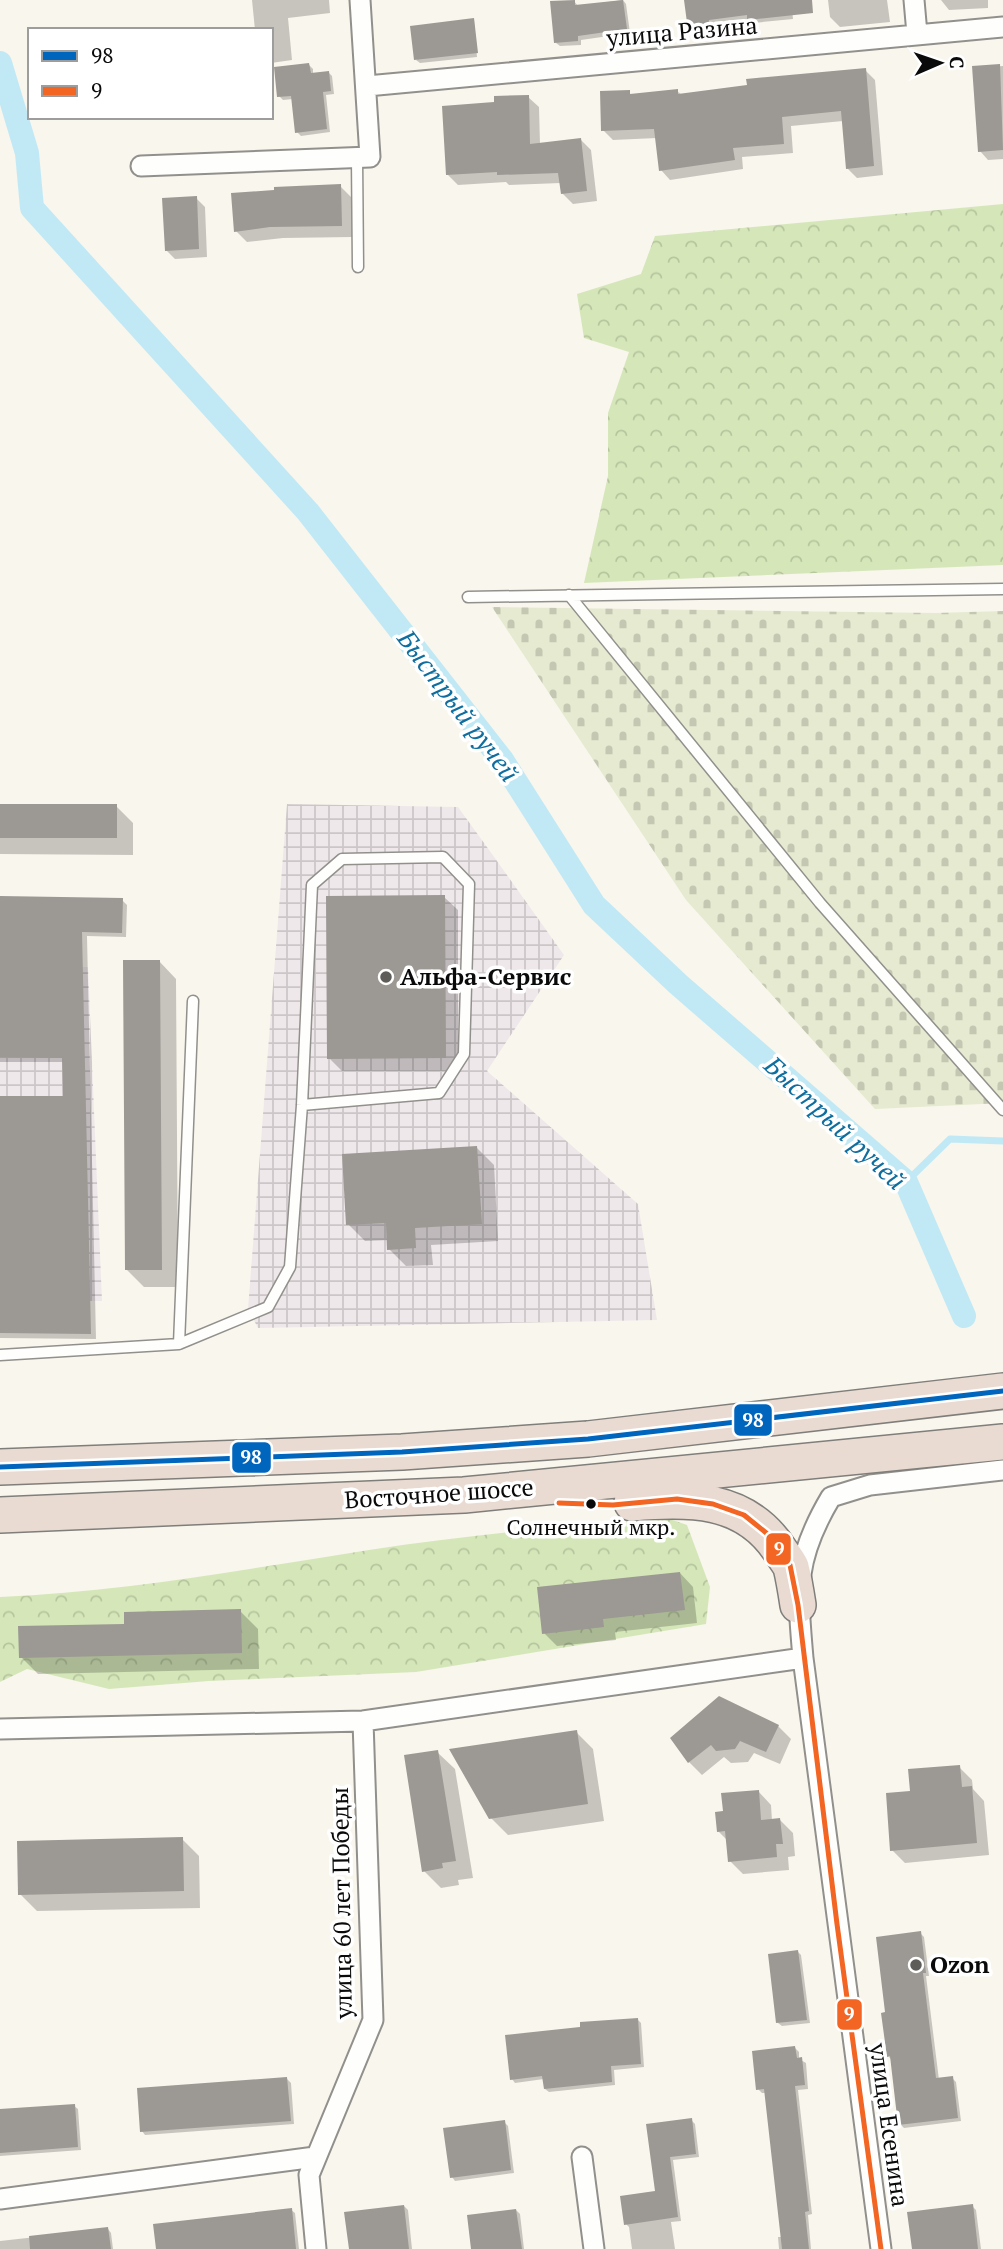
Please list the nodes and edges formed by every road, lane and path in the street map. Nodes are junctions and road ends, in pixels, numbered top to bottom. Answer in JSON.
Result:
{"nodes":[{"id":1,"x":360,"y":0,"type":"edge"},
{"id":2,"x":915,"y":0,"type":"edge"},
{"id":3,"x":1003,"y":27,"type":"edge"},
{"id":4,"x":917,"y":34,"type":"junction"},
{"id":5,"x":367,"y":86,"type":"junction"},
{"id":6,"x":364,"y":157,"type":"junction"},
{"id":7,"x":141,"y":166,"type":"dead end"},
{"id":8,"x":358,"y":267,"type":"dead end"},
{"id":9,"x":1003,"y":589,"type":"edge"},
{"id":10,"x":569,"y":595,"type":"junction"},
{"id":11,"x":468,"y":597,"type":"dead end"},
{"id":12,"x":193,"y":1001,"type":"dead end"},
{"id":13,"x":302,"y":1105,"type":"junction"},
{"id":14,"x":1003,"y":1110,"type":"edge"},
{"id":15,"x":179,"y":1344,"type":"junction"},
{"id":16,"x":0,"y":1356,"type":"edge"},
{"id":17,"x":1003,"y":1391,"type":"edge"},
{"id":18,"x":1003,"y":1442,"type":"edge"},
{"id":19,"x":0,"y":1467,"type":"edge"},
{"id":20,"x":1003,"y":1470,"type":"edge"},
{"id":21,"x":501,"y":1492,"type":"junction"},
{"id":22,"x":0,"y":1516,"type":"edge"},
{"id":23,"x":798,"y":1605,"type":"junction"},
{"id":24,"x":803,"y":1658,"type":"junction"},
{"id":25,"x":363,"y":1721,"type":"junction"},
{"id":26,"x":0,"y":1729,"type":"edge"},
{"id":27,"x":315,"y":2157,"type":"junction"},
{"id":28,"x":582,"y":2157,"type":"dead end"},
{"id":29,"x":0,"y":2199,"type":"edge"},
{"id":30,"x":316,"y":2249,"type":"edge"},
{"id":31,"x":594,"y":2249,"type":"edge"},
{"id":32,"x":881,"y":2249,"type":"edge"}],
"edges":[{"from":1,"to":5,"type":"street"},
{"from":2,"to":4,"type":"street"},
{"from":3,"to":4,"type":"street","name":"улица Разина"},
{"from":4,"to":5,"type":"street","name":"улица Разина"},
{"from":5,"to":6,"type":"street"},
{"from":6,"to":7,"type":"street"},
{"from":6,"to":8,"type":"lane"},
{"from":9,"to":10,"type":"lane"},
{"from":10,"to":11,"type":"lane"},
{"from":10,"to":14,"type":"lane"},
{"from":12,"to":15,"type":"lane"},
{"from":13,"to":13,"type":"lane"},
{"from":13,"to":15,"type":"lane"},
{"from":15,"to":16,"type":"lane"},
{"from":17,"to":19,"type":"highway","name":"Восточное шоссе"},
{"from":18,"to":21,"type":"highway","name":"Восточное шоссе"},
{"from":20,"to":23,"type":"street","name":"улица Есенина"},
{"from":21,"to":22,"type":"highway","name":"Восточное шоссе"},
{"from":21,"to":23,"type":"highway"},
{"from":23,"to":24,"type":"street","name":"улица Есенина"},
{"from":24,"to":25,"type":"street"},
{"from":24,"to":32,"type":"street","name":"улица Есенина"},
{"from":25,"to":26,"type":"street"},
{"from":25,"to":27,"type":"street","name":"улица 60 лет Победы"},
{"from":27,"to":29,"type":"street"},
{"from":27,"to":30,"type":"street","name":"улица 60 лет Победы"},
{"from":28,"to":31,"type":"street"}]}
